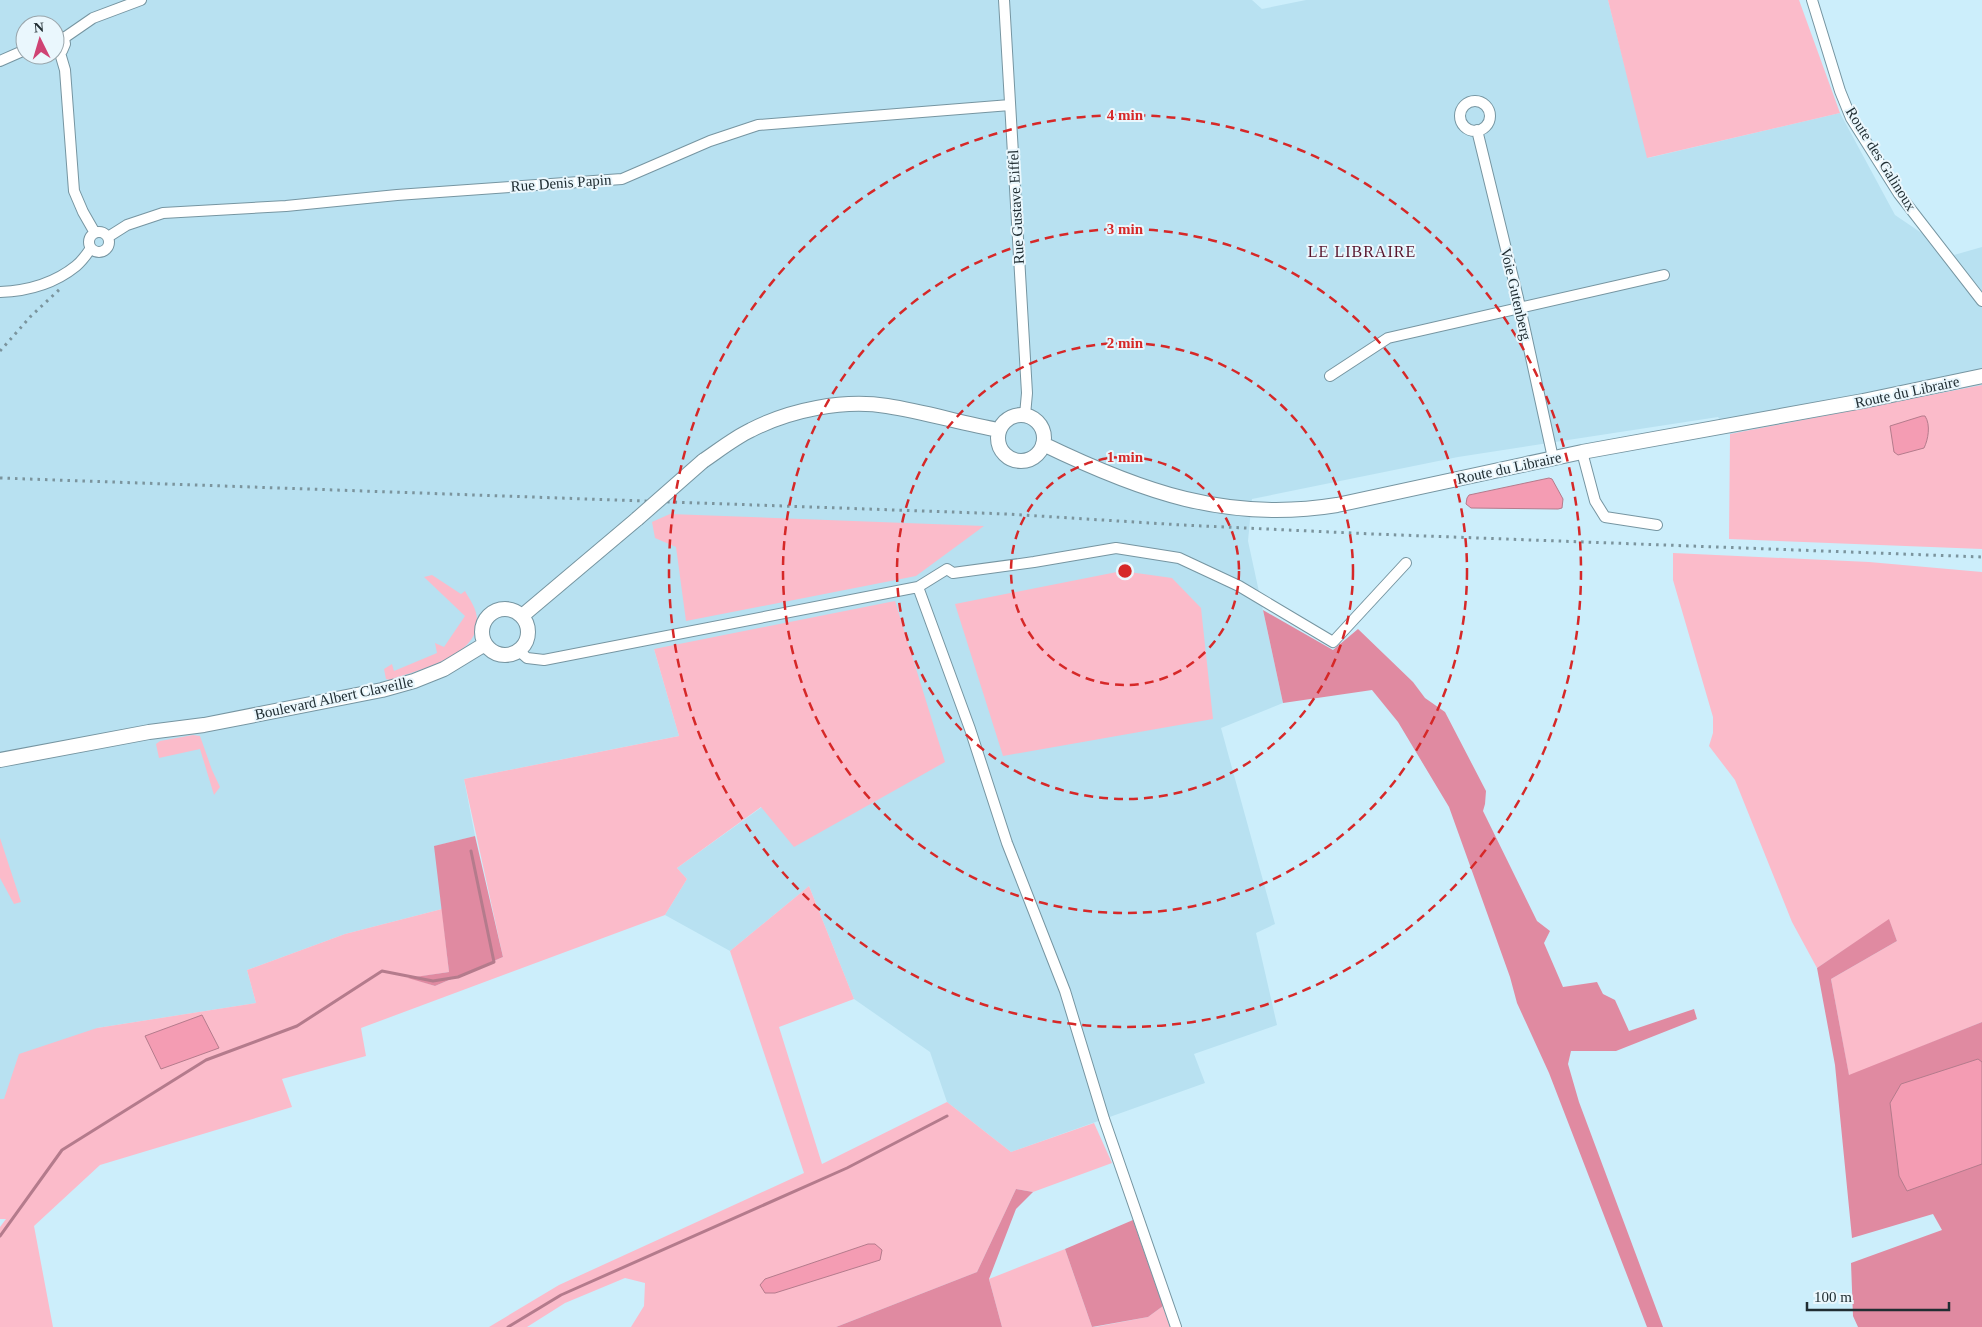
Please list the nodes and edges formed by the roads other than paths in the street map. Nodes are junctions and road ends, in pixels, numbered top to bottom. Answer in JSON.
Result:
{"nodes":[{"id":1,"x":141,"y":0,"type":"edge"},
{"id":2,"x":1004,"y":0,"type":"edge"},
{"id":3,"x":1812,"y":0,"type":"edge"},
{"id":4,"x":65,"y":33,"type":"edge"},
{"id":5,"x":15,"y":54,"type":"edge"},
{"id":6,"x":0,"y":61,"type":"edge"},
{"id":7,"x":63,"y":65,"type":"edge"},
{"id":8,"x":1010,"y":105,"type":"junction"},
{"id":9,"x":1477,"y":130,"type":"dead end"},
{"id":10,"x":94,"y":233,"type":"junction"},
{"id":11,"x":108,"y":237,"type":"junction"},
{"id":12,"x":91,"y":248,"type":"junction"},
{"id":13,"x":1664,"y":275,"type":"dead end"},
{"id":14,"x":0,"y":292,"type":"edge"},
{"id":15,"x":1982,"y":301,"type":"edge"},
{"id":16,"x":1520,"y":307,"type":"junction"},
{"id":17,"x":1330,"y":376,"type":"dead end"},
{"id":18,"x":1982,"y":376,"type":"edge"},
{"id":19,"x":1025,"y":415,"type":"junction"},
{"id":20,"x":999,"y":430,"type":"junction"},
{"id":21,"x":1043,"y":444,"type":"junction"},
{"id":22,"x":1582,"y":452,"type":"junction"},
{"id":23,"x":1553,"y":458,"type":"junction"},
{"id":24,"x":1658,"y":526,"type":"dead end"},
{"id":25,"x":1406,"y":563,"type":"dead end"},
{"id":26,"x":918,"y":587,"type":"junction"},
{"id":27,"x":522,"y":616,"type":"junction"},
{"id":28,"x":485,"y":644,"type":"junction"},
{"id":29,"x":519,"y":651,"type":"junction"},
{"id":30,"x":204,"y":725,"type":"junction"},
{"id":31,"x":0,"y":760,"type":"edge"},
{"id":32,"x":0,"y":769,"type":"edge"},
{"id":33,"x":1176,"y":1327,"type":"edge"}],
"edges":[{"from":1,"to":4,"type":"street"},
{"from":2,"to":8,"type":"street","name":"Rue Gustave Eiffel"},
{"from":3,"to":15,"type":"street","name":"Route des Galinoux"},
{"from":5,"to":6,"type":"street"},
{"from":7,"to":10,"type":"street"},
{"from":8,"to":11,"type":"street","name":"Rue Denis Papin"},
{"from":8,"to":19,"type":"street","name":"Rue Gustave Eiffel"},
{"from":9,"to":16,"type":"street","name":"Voie Gutenberg"},
{"from":10,"to":11,"type":"street"},
{"from":10,"to":12,"type":"street"},
{"from":11,"to":12,"type":"street"},
{"from":12,"to":14,"type":"street"},
{"from":13,"to":16,"type":"street"},
{"from":16,"to":17,"type":"street"},
{"from":16,"to":23,"type":"street","name":"Voie Gutenberg"},
{"from":18,"to":22,"type":"main road","name":"Route du Libraire"},
{"from":19,"to":20,"type":"main road"},
{"from":19,"to":21,"type":"main road"},
{"from":20,"to":21,"type":"main road"},
{"from":20,"to":27,"type":"main road","bridge":true},
{"from":21,"to":23,"type":"main road","name":"Route du Libraire"},
{"from":22,"to":23,"type":"main road","name":"Route du Libraire"},
{"from":22,"to":24,"type":"street"},
{"from":25,"to":26,"type":"street"},
{"from":26,"to":29,"type":"street"},
{"from":26,"to":33,"type":"street"},
{"from":27,"to":28,"type":"main road"},
{"from":27,"to":29,"type":"main road"},
{"from":28,"to":29,"type":"main road"},
{"from":28,"to":30,"type":"main road","name":"Boulevard Albert Claveille"},
{"from":30,"to":31,"type":"main road","name":"Boulevard Albert Claveille"},
{"from":30,"to":32,"type":"main road","name":"Boulevard Albert Claveille"}]}
